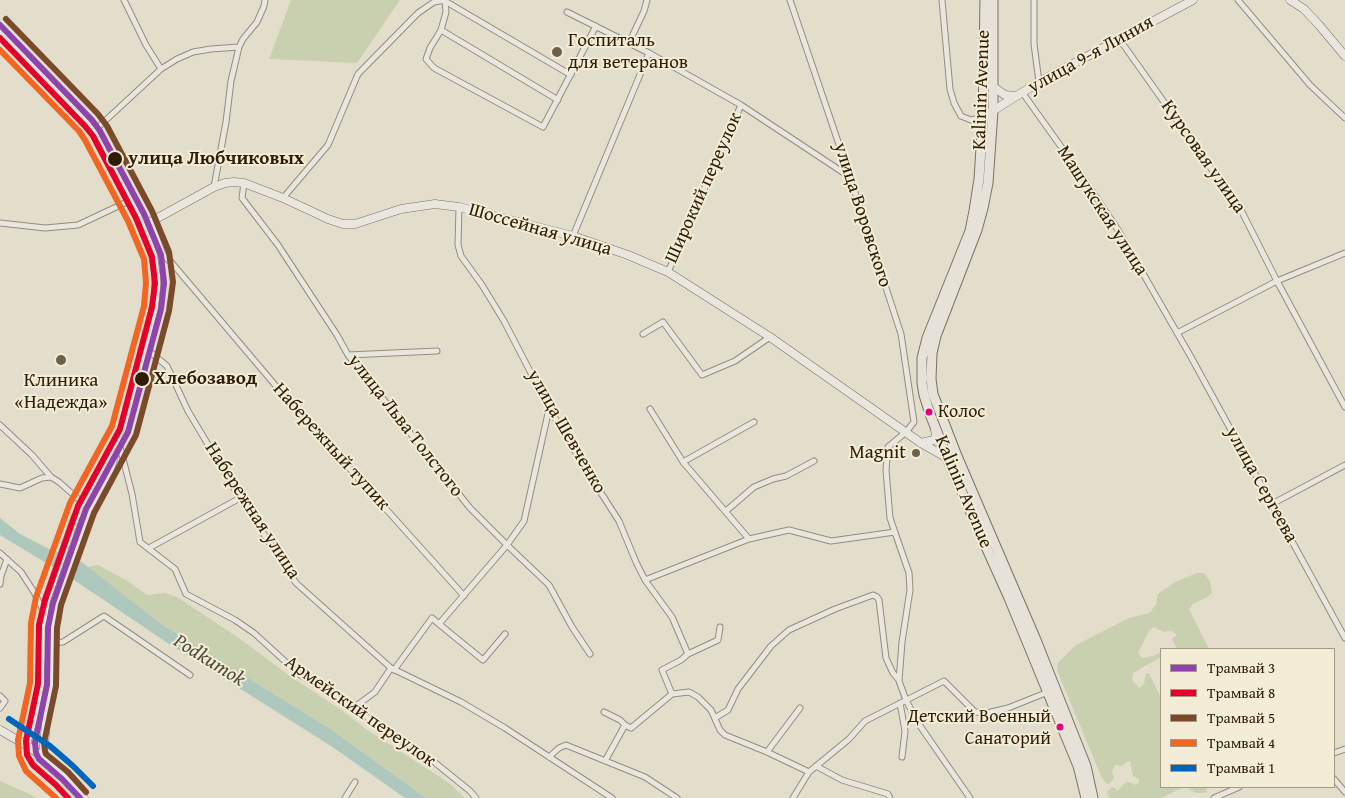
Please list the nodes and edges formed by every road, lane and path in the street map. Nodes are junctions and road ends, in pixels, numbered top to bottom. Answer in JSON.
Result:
{"nodes":[{"id":1,"x":124,"y":0,"type":"edge"},
{"id":2,"x":265,"y":0,"type":"edge"},
{"id":3,"x":445,"y":0,"type":"edge"},
{"id":4,"x":647,"y":0,"type":"edge"},
{"id":5,"x":790,"y":0,"type":"edge"},
{"id":6,"x":942,"y":0,"type":"edge"},
{"id":7,"x":985,"y":0,"type":"edge"},
{"id":8,"x":993,"y":0,"type":"edge"},
{"id":9,"x":1034,"y":0,"type":"edge"},
{"id":10,"x":1194,"y":0,"type":"edge"},
{"id":11,"x":1238,"y":0,"type":"edge"},
{"id":12,"x":1290,"y":0,"type":"edge"},
{"id":13,"x":567,"y":12,"type":"dead end"},
{"id":14,"x":596,"y":26,"type":"junction"},
{"id":15,"x":441,"y":30,"type":"junction"},
{"id":16,"x":0,"y":32,"type":"edge"},
{"id":17,"x":1120,"y":40,"type":"junction"},
{"id":18,"x":629,"y":43,"type":"junction"},
{"id":19,"x":239,"y":47,"type":"junction"},
{"id":20,"x":649,"y":53,"type":"junction"},
{"id":21,"x":1345,"y":56,"type":"edge"},
{"id":22,"x":161,"y":69,"type":"junction"},
{"id":23,"x":571,"y":75,"type":"junction"},
{"id":24,"x":1039,"y":82,"type":"junction"},
{"id":25,"x":992,"y":86,"type":"junction"},
{"id":26,"x":1022,"y":92,"type":"junction"},
{"id":27,"x":1015,"y":96,"type":"junction"},
{"id":28,"x":558,"y":100,"type":"junction"},
{"id":29,"x":741,"y":105,"type":"junction"},
{"id":30,"x":993,"y":111,"type":"junction"},
{"id":31,"x":983,"y":117,"type":"junction"},
{"id":32,"x":1345,"y":118,"type":"edge"},
{"id":33,"x":94,"y":132,"type":"junction"},
{"id":34,"x":850,"y":177,"type":"junction"},
{"id":35,"x":244,"y":183,"type":"junction"},
{"id":36,"x":214,"y":187,"type":"junction"},
{"id":37,"x":283,"y":198,"type":"junction"},
{"id":38,"x":129,"y":201,"type":"junction"},
{"id":39,"x":459,"y":207,"type":"junction"},
{"id":40,"x":151,"y":221,"type":"junction"},
{"id":41,"x":0,"y":223,"type":"edge"},
{"id":42,"x":143,"y":226,"type":"junction"},
{"id":43,"x":572,"y":236,"type":"junction"},
{"id":44,"x":1345,"y":253,"type":"edge"},
{"id":45,"x":668,"y":272,"type":"junction"},
{"id":46,"x":1277,"y":280,"type":"junction"},
{"id":47,"x":1177,"y":333,"type":"junction"},
{"id":48,"x":643,"y":334,"type":"dead end"},
{"id":49,"x":770,"y":337,"type":"junction"},
{"id":50,"x":144,"y":347,"type":"junction"},
{"id":51,"x":438,"y":351,"type":"dead end"},
{"id":52,"x":348,"y":355,"type":"junction"},
{"id":53,"x":1345,"y":407,"type":"edge"},
{"id":54,"x":549,"y":408,"type":"junction"},
{"id":55,"x":650,"y":409,"type":"dead end"},
{"id":56,"x":754,"y":422,"type":"dead end"},
{"id":57,"x":0,"y":426,"type":"edge"},
{"id":58,"x":935,"y":427,"type":"junction"},
{"id":59,"x":906,"y":432,"type":"junction"},
{"id":60,"x":118,"y":442,"type":"junction"},
{"id":61,"x":921,"y":443,"type":"junction"},
{"id":62,"x":953,"y":458,"type":"junction"},
{"id":63,"x":814,"y":461,"type":"dead end"},
{"id":64,"x":683,"y":462,"type":"junction"},
{"id":65,"x":1345,"y":465,"type":"edge"},
{"id":66,"x":51,"y":476,"type":"junction"},
{"id":67,"x":0,"y":484,"type":"edge"},
{"id":68,"x":240,"y":498,"type":"junction"},
{"id":69,"x":83,"y":503,"type":"junction"},
{"id":70,"x":1272,"y":504,"type":"junction"},
{"id":71,"x":90,"y":509,"type":"junction"},
{"id":72,"x":726,"y":511,"type":"junction"},
{"id":73,"x":895,"y":532,"type":"junction"},
{"id":74,"x":749,"y":539,"type":"junction"},
{"id":75,"x":507,"y":545,"type":"junction"},
{"id":76,"x":149,"y":548,"type":"junction"},
{"id":77,"x":0,"y":552,"type":"edge"},
{"id":78,"x":7,"y":559,"type":"junction"},
{"id":79,"x":645,"y":580,"type":"junction"},
{"id":80,"x":0,"y":584,"type":"edge"},
{"id":81,"x":464,"y":596,"type":"junction"},
{"id":82,"x":44,"y":612,"type":"junction"},
{"id":83,"x":439,"y":624,"type":"junction"},
{"id":84,"x":720,"y":627,"type":"dead end"},
{"id":85,"x":505,"y":634,"type":"dead end"},
{"id":86,"x":1345,"y":638,"type":"edge"},
{"id":87,"x":52,"y":643,"type":"junction"},
{"id":88,"x":590,"y":654,"type":"dead end"},
{"id":89,"x":688,"y":654,"type":"junction"},
{"id":90,"x":392,"y":669,"type":"junction"},
{"id":91,"x":190,"y":675,"type":"dead end"},
{"id":92,"x":900,"y":680,"type":"junction"},
{"id":93,"x":1048,"y":692,"type":"junction"},
{"id":94,"x":672,"y":694,"type":"junction"},
{"id":95,"x":0,"y":696,"type":"edge"},
{"id":96,"x":906,"y":700,"type":"junction"},
{"id":97,"x":900,"y":703,"type":"junction"},
{"id":98,"x":356,"y":706,"type":"junction"},
{"id":99,"x":0,"y":708,"type":"edge"},
{"id":100,"x":800,"y":708,"type":"dead end"},
{"id":101,"x":604,"y":712,"type":"dead end"},
{"id":102,"x":715,"y":718,"type":"junction"},
{"id":103,"x":625,"y":725,"type":"junction"},
{"id":104,"x":0,"y":730,"type":"edge"},
{"id":105,"x":26,"y":745,"type":"junction"},
{"id":106,"x":767,"y":752,"type":"junction"},
{"id":107,"x":43,"y":757,"type":"junction"},
{"id":108,"x":549,"y":757,"type":"junction"},
{"id":109,"x":902,"y":757,"type":"dead end"},
{"id":110,"x":605,"y":762,"type":"junction"},
{"id":111,"x":816,"y":766,"type":"junction"},
{"id":112,"x":809,"y":772,"type":"junction"},
{"id":113,"x":1335,"y":780,"type":"edge"},
{"id":114,"x":355,"y":782,"type":"dead end"},
{"id":115,"x":1236,"y":788,"type":"edge"},
{"id":116,"x":1345,"y":792,"type":"edge"},
{"id":117,"x":84,"y":798,"type":"edge"},
{"id":118,"x":345,"y":798,"type":"edge"},
{"id":119,"x":476,"y":798,"type":"edge"},
{"id":120,"x":612,"y":798,"type":"edge"},
{"id":121,"x":677,"y":798,"type":"edge"},
{"id":122,"x":793,"y":798,"type":"edge"},
{"id":123,"x":890,"y":798,"type":"edge"},
{"id":124,"x":970,"y":798,"type":"edge"},
{"id":125,"x":1086,"y":798,"type":"edge"},
{"id":126,"x":1093,"y":798,"type":"edge"},
{"id":127,"x":1214,"y":798,"type":"edge"}],
"edges":[{"from":1,"to":22,"type":"street"},
{"from":2,"to":19,"type":"street"},
{"from":3,"to":15,"type":"street"},
{"from":3,"to":23,"type":"street"},
{"from":3,"to":37,"type":"street"},
{"from":4,"to":18,"type":"street"},
{"from":5,"to":34,"type":"street","name":"улица Воровского"},
{"from":6,"to":31,"type":"street"},
{"from":7,"to":31,"type":"main road","name":"Kalinin Avenue"},
{"from":8,"to":25,"type":"main road","name":"Kalinin Avenue"},
{"from":9,"to":24,"type":"street"},
{"from":10,"to":17,"type":"main road","name":"улица 9-я Линия"},
{"from":11,"to":32,"type":"street"},
{"from":12,"to":21,"type":"main road"},
{"from":13,"to":14,"type":"street"},
{"from":14,"to":18,"type":"street"},
{"from":14,"to":23,"type":"street"},
{"from":15,"to":28,"type":"street"},
{"from":15,"to":28,"type":"street"},
{"from":16,"to":33,"type":"main road"},
{"from":17,"to":24,"type":"main road","name":"улица 9-я Линия"},
{"from":17,"to":46,"type":"street","name":"Курсовая улица"},
{"from":18,"to":20,"type":"street"},
{"from":19,"to":22,"type":"street"},
{"from":19,"to":36,"type":"street"},
{"from":20,"to":29,"type":"street"},
{"from":20,"to":43,"type":"street"},
{"from":22,"to":33,"type":"street"},
{"from":23,"to":28,"type":"street"},
{"from":24,"to":26,"type":"main road","name":"улица 9-я Линия"},
{"from":25,"to":27,"type":"main road","name":"улица 9-я Линия"},
{"from":25,"to":30,"type":"main road","name":"Kalinin Avenue"},
{"from":26,"to":27,"type":"main road","name":"улица 9-я Линия"},
{"from":26,"to":47,"type":"street","name":"Машукская улица"},
{"from":27,"to":30,"type":"main road","name":"улица 9-я Линия"},
{"from":29,"to":34,"type":"street"},
{"from":29,"to":45,"type":"street","name":"Широкий переулок"},
{"from":30,"to":31,"type":"main road","name":"улица 9-я Линия"},
{"from":30,"to":62,"type":"main road","name":"Kalinin Avenue"},
{"from":31,"to":58,"type":"main road","name":"Kalinin Avenue"},
{"from":33,"to":38,"type":"main road"},
{"from":34,"to":59,"type":"street","name":"улица Воровского"},
{"from":35,"to":36,"type":"main road","name":"Шоссейная улица"},
{"from":35,"to":37,"type":"main road","name":"Шоссейная улица"},
{"from":35,"to":52,"type":"street","name":"улица Льва Толстого"},
{"from":36,"to":40,"type":"main road","name":"Шоссейная улица"},
{"from":37,"to":39,"type":"main road","name":"Шоссейная улица"},
{"from":38,"to":41,"type":"street"},
{"from":38,"to":42,"type":"main road"},
{"from":39,"to":43,"type":"main road","name":"Шоссейная улица"},
{"from":39,"to":54,"type":"street","name":"улица Шевченко"},
{"from":40,"to":42,"type":"main road","name":"Шоссейная улица"},
{"from":40,"to":81,"type":"street","name":"Набережный тупик"},
{"from":42,"to":50,"type":"main road"},
{"from":43,"to":45,"type":"main road","name":"Шоссейная улица"},
{"from":44,"to":46,"type":"street"},
{"from":45,"to":49,"type":"main road","name":"Шоссейная улица"},
{"from":46,"to":47,"type":"street"},
{"from":46,"to":53,"type":"street","name":"Курсовая улица"},
{"from":47,"to":70,"type":"street","name":"улица Сергеева"},
{"from":48,"to":49,"type":"street"},
{"from":49,"to":59,"type":"main road","name":"Шоссейная улица"},
{"from":50,"to":60,"type":"main road"},
{"from":50,"to":68,"type":"street","name":"Набережная улица"},
{"from":51,"to":52,"type":"street"},
{"from":52,"to":75,"type":"street","name":"улица Льва Толстого"},
{"from":54,"to":75,"type":"street"},
{"from":54,"to":79,"type":"street","name":"улица Шевченко"},
{"from":55,"to":64,"type":"street"},
{"from":56,"to":64,"type":"street"},
{"from":57,"to":66,"type":"street"},
{"from":58,"to":61,"type":"main road"},
{"from":58,"to":62,"type":"main road","name":"Kalinin Avenue"},
{"from":59,"to":61,"type":"main road","name":"Шоссейная улица"},
{"from":59,"to":73,"type":"street"},
{"from":60,"to":69,"type":"main road"},
{"from":60,"to":71,"type":"main road"},
{"from":60,"to":76,"type":"street","name":"Армейский переулок"},
{"from":61,"to":62,"type":"main road","name":"Шоссейная улица"},
{"from":62,"to":93,"type":"main road","name":"Kalinin Avenue"},
{"from":62,"to":126,"type":"main road","name":"Kalinin Avenue"},
{"from":63,"to":72,"type":"street"},
{"from":64,"to":72,"type":"street"},
{"from":65,"to":70,"type":"street"},
{"from":66,"to":67,"type":"street"},
{"from":66,"to":69,"type":"street"},
{"from":68,"to":76,"type":"street"},
{"from":68,"to":90,"type":"street","name":"Набережная улица"},
{"from":69,"to":71,"type":"street"},
{"from":69,"to":82,"type":"main road"},
{"from":70,"to":86,"type":"street","name":"улица Сергеева"},
{"from":71,"to":87,"type":"main road"},
{"from":72,"to":74,"type":"street"},
{"from":73,"to":74,"type":"street"},
{"from":73,"to":92,"type":"street"},
{"from":74,"to":79,"type":"street"},
{"from":75,"to":81,"type":"street"},
{"from":75,"to":88,"type":"street","name":"улица Льва Толстого"},
{"from":76,"to":98,"type":"street","name":"Армейский переулок"},
{"from":77,"to":78,"type":"street"},
{"from":78,"to":80,"type":"street"},
{"from":78,"to":82,"type":"street"},
{"from":79,"to":89,"type":"street","name":"улица Шевченко"},
{"from":81,"to":83,"type":"street"},
{"from":82,"to":105,"type":"main road"},
{"from":83,"to":85,"type":"street"},
{"from":83,"to":90,"type":"street"},
{"from":84,"to":89,"type":"street"},
{"from":87,"to":91,"type":"street"},
{"from":87,"to":107,"type":"main road"},
{"from":89,"to":94,"type":"street"},
{"from":90,"to":98,"type":"street"},
{"from":90,"to":108,"type":"street","name":"Набережная улица"},
{"from":92,"to":96,"type":"street"},
{"from":92,"to":102,"type":"street"},
{"from":93,"to":96,"type":"street"},
{"from":93,"to":125,"type":"main road","name":"Kalinin Avenue"},
{"from":94,"to":102,"type":"street"},
{"from":94,"to":103,"type":"street"},
{"from":95,"to":99,"type":"street"},
{"from":96,"to":97,"type":"street"},
{"from":96,"to":124,"type":"street"},
{"from":97,"to":109,"type":"street"},
{"from":97,"to":111,"type":"street"},
{"from":98,"to":119,"type":"street","name":"Армейский переулок"},
{"from":100,"to":106,"type":"street"},
{"from":101,"to":103,"type":"street"},
{"from":102,"to":106,"type":"street"},
{"from":103,"to":110,"type":"street"},
{"from":104,"to":105,"type":"main road"},
{"from":105,"to":107,"type":"main road"},
{"from":106,"to":112,"type":"street"},
{"from":107,"to":117,"type":"main road"},
{"from":108,"to":110,"type":"street"},
{"from":108,"to":120,"type":"street","name":"Набережная улица"},
{"from":110,"to":121,"type":"street"},
{"from":111,"to":112,"type":"street"},
{"from":111,"to":123,"type":"street"},
{"from":112,"to":122,"type":"street"},
{"from":113,"to":116,"type":"street"},
{"from":114,"to":118,"type":"street"},
{"from":115,"to":127,"type":"street"}]}
